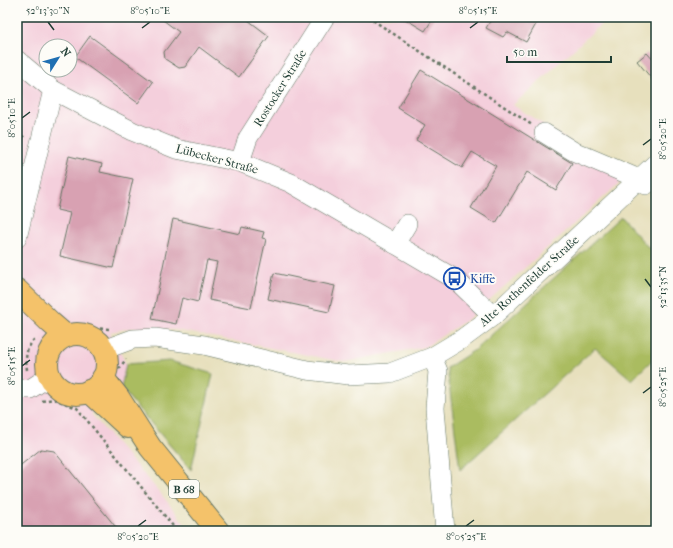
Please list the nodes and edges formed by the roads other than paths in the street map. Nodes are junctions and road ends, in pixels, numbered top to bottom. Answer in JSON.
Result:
{"nodes":[{"id":1,"x":325,"y":17,"type":"edge"},
{"id":2,"x":19,"y":67,"type":"edge"},
{"id":3,"x":53,"y":90,"type":"junction"},
{"id":4,"x":544,"y":133,"type":"road end"},
{"id":5,"x":240,"y":162,"type":"junction"},
{"id":6,"x":649,"y":173,"type":"edge"},
{"id":7,"x":407,"y":224,"type":"dead end"},
{"id":8,"x":17,"y":238,"type":"edge"},
{"id":9,"x":395,"y":244,"type":"junction"},
{"id":10,"x":17,"y":290,"type":"edge"},
{"id":11,"x":17,"y":306,"type":"edge"},
{"id":12,"x":492,"y":316,"type":"junction"},
{"id":13,"x":58,"y":337,"type":"junction"},
{"id":14,"x":103,"y":350,"type":"junction"},
{"id":15,"x":432,"y":357,"type":"junction"},
{"id":16,"x":50,"y":376,"type":"junction"},
{"id":17,"x":96,"y":385,"type":"junction"},
{"id":18,"x":17,"y":389,"type":"edge"},
{"id":19,"x":218,"y":531,"type":"edge"},
{"id":20,"x":445,"y":531,"type":"edge"}],
"edges":[{"from":1,"to":5,"type":"street","name":"Rostocker Straße"},
{"from":2,"to":3,"type":"street","name":"Lübecker Straße"},
{"from":3,"to":5,"type":"street","name":"Lübecker Straße"},
{"from":3,"to":8,"type":"street"},
{"from":4,"to":6,"type":"street"},
{"from":5,"to":9,"type":"street","name":"Lübecker Straße"},
{"from":6,"to":12,"type":"street","name":"Alte Rothenfelder Straße"},
{"from":7,"to":9,"type":"street"},
{"from":9,"to":12,"type":"street","name":"Lübecker Straße"},
{"from":10,"to":13,"type":"main road"},
{"from":11,"to":13,"type":"main road"},
{"from":12,"to":15,"type":"street","name":"Alte Rothenfelder Straße"},
{"from":13,"to":14,"type":"main road"},
{"from":13,"to":16,"type":"main road"},
{"from":14,"to":15,"type":"street","name":"Alte Rothenfelder Straße"},
{"from":14,"to":17,"type":"main road"},
{"from":15,"to":20,"type":"street"},
{"from":16,"to":17,"type":"main road"},
{"from":16,"to":18,"type":"street"},
{"from":17,"to":19,"type":"main road","number":"B 68"}]}
